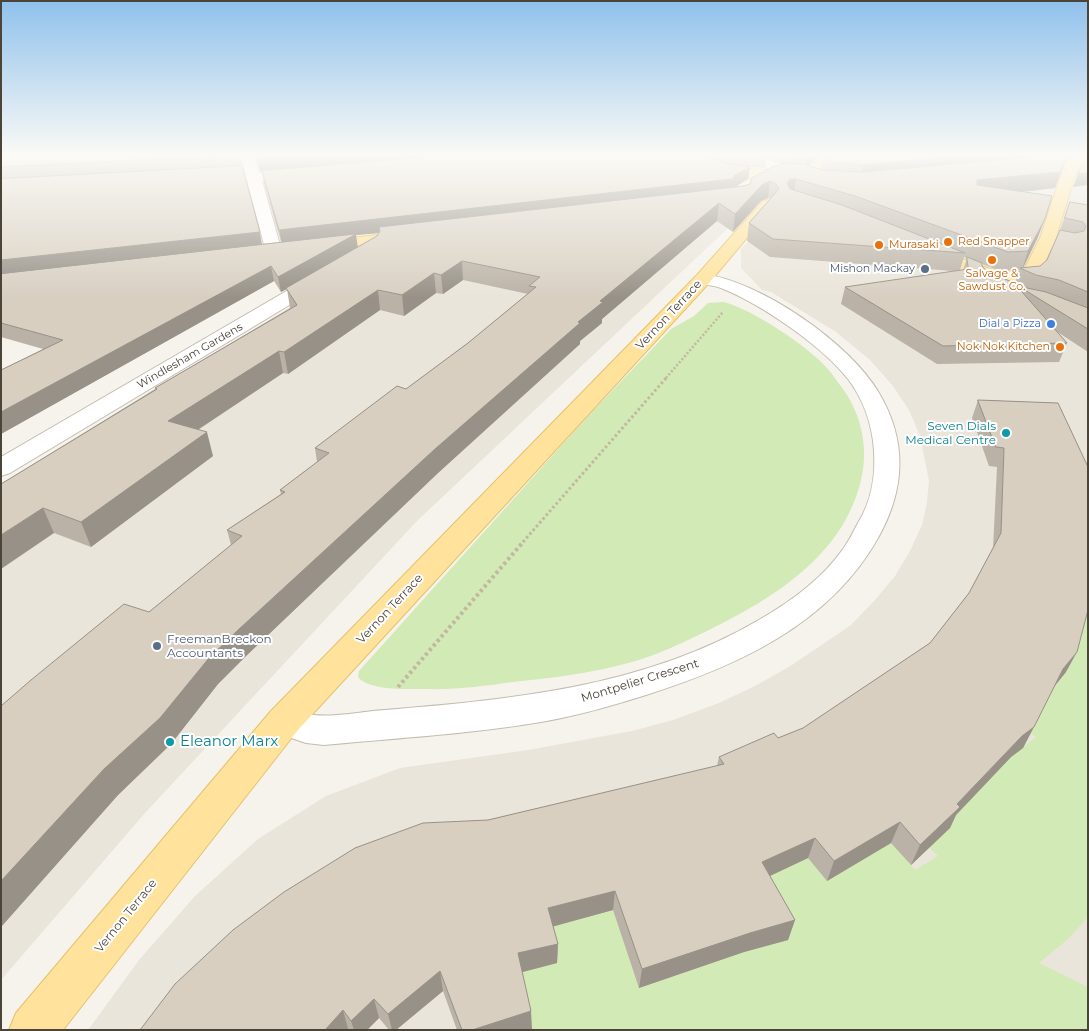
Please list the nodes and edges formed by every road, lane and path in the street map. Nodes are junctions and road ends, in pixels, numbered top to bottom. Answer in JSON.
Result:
{"nodes":[{"id":1,"x":260,"y":202,"type":"edge"},
{"id":2,"x":766,"y":202,"type":"edge"},
{"id":3,"x":1063,"y":202,"type":"edge"},
{"id":4,"x":418,"y":235,"type":"edge"},
{"id":5,"x":370,"y":241,"type":"junction"},
{"id":6,"x":916,"y":246,"type":"edge"},
{"id":7,"x":274,"y":252,"type":"junction"},
{"id":8,"x":254,"y":254,"type":"edge"},
{"id":9,"x":978,"y":271,"type":"junction"},
{"id":10,"x":703,"y":278,"type":"junction"},
{"id":11,"x":741,"y":292,"type":"junction"},
{"id":12,"x":1015,"y":294,"type":"edge"},
{"id":13,"x":1,"y":468,"type":"edge"},
{"id":14,"x":284,"y":721,"type":"junction"},
{"id":15,"x":363,"y":727,"type":"junction"},
{"id":16,"x":33,"y":1030,"type":"edge"}],
"edges":[{"from":1,"to":7,"type":"street"},
{"from":2,"to":10,"type":"main road","name":"Vernon Terrace"},
{"from":3,"to":9,"type":"main road"},
{"from":4,"to":5,"type":"main road"},
{"from":5,"to":7,"type":"main road"},
{"from":5,"to":13,"type":"street","name":"Windlesham Gardens"},
{"from":6,"to":9,"type":"main road"},
{"from":7,"to":8,"type":"main road"},
{"from":9,"to":12,"type":"main road"},
{"from":10,"to":11,"type":"street","name":"Montpelier Crescent"},
{"from":10,"to":14,"type":"main road","name":"Vernon Terrace"},
{"from":11,"to":15,"type":"path"},
{"from":11,"to":15,"type":"street","name":"Montpelier Crescent"},
{"from":14,"to":15,"type":"street","name":"Montpelier Crescent"},
{"from":14,"to":16,"type":"main road","name":"Vernon Terrace"}]}
